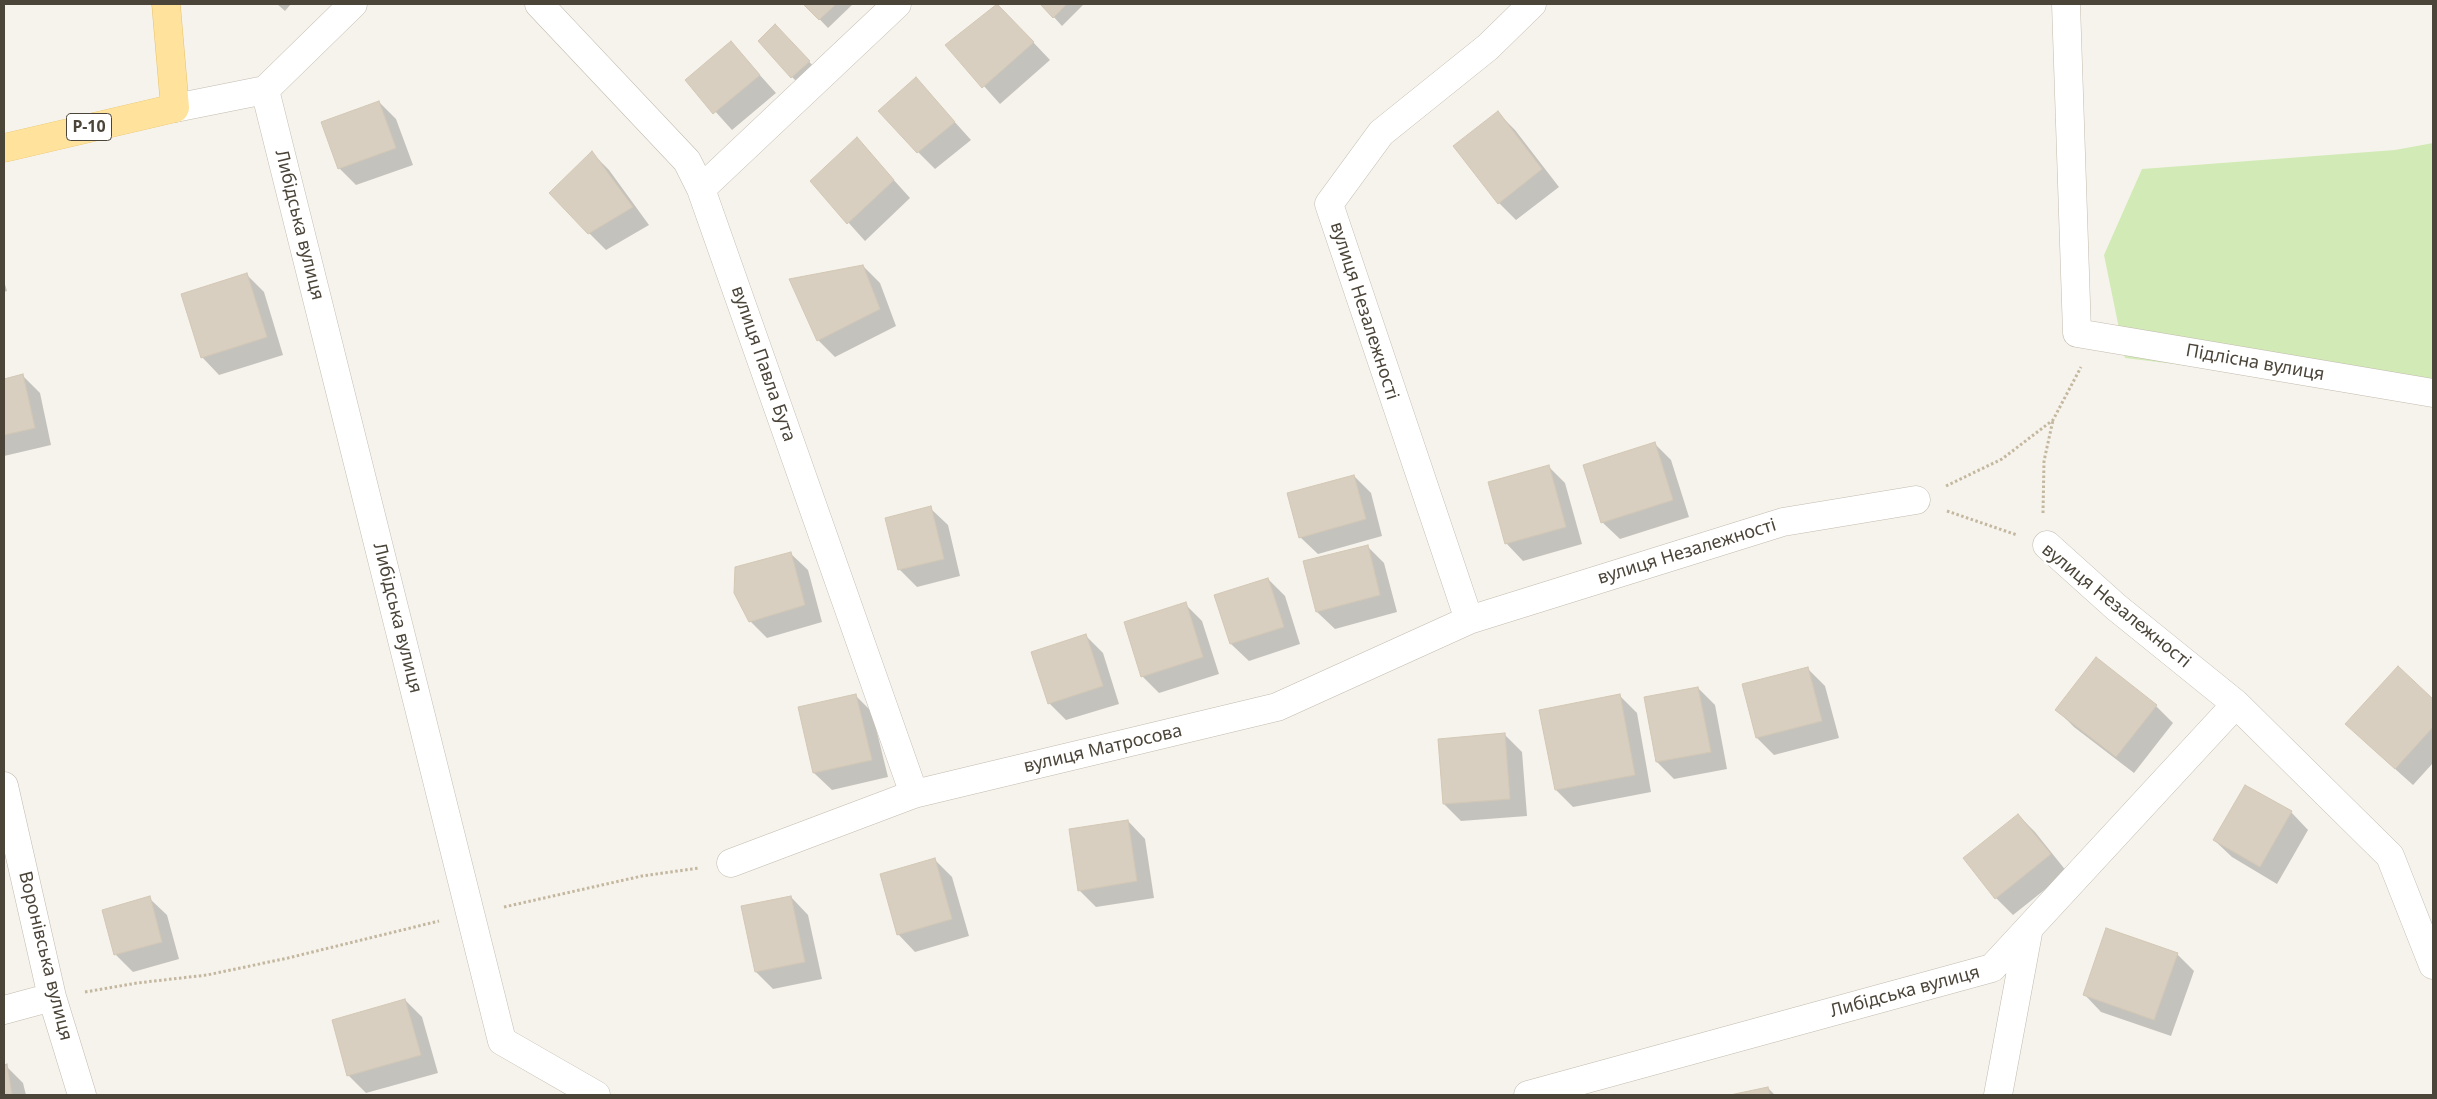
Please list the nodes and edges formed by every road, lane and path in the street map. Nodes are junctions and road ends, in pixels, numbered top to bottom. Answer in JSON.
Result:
{"nodes":[{"id":1,"x":166,"y":4,"type":"edge"},
{"id":2,"x":353,"y":4,"type":"edge"},
{"id":3,"x":539,"y":4,"type":"edge"},
{"id":4,"x":897,"y":4,"type":"edge"},
{"id":5,"x":1532,"y":4,"type":"edge"},
{"id":6,"x":2066,"y":4,"type":"edge"},
{"id":7,"x":265,"y":90,"type":"junction"},
{"id":8,"x":175,"y":108,"type":"junction"},
{"id":9,"x":4,"y":148,"type":"edge"},
{"id":10,"x":701,"y":189,"type":"junction"},
{"id":11,"x":2077,"y":334,"type":"junction"},
{"id":12,"x":2433,"y":393,"type":"edge"},
{"id":13,"x":2053,"y":420,"type":"junction"},
{"id":14,"x":1916,"y":500,"type":"junction"},
{"id":15,"x":2047,"y":545,"type":"junction"},
{"id":16,"x":1469,"y":620,"type":"junction"},
{"id":17,"x":2236,"y":704,"type":"junction"},
{"id":18,"x":4,"y":786,"type":"edge"},
{"id":19,"x":914,"y":794,"type":"junction"},
{"id":20,"x":731,"y":863,"type":"joint"},
{"id":21,"x":470,"y":914,"type":"junction"},
{"id":22,"x":2028,"y":932,"type":"junction"},
{"id":23,"x":2433,"y":965,"type":"edge"},
{"id":24,"x":52,"y":997,"type":"junction"},
{"id":25,"x":4,"y":1010,"type":"edge"},
{"id":26,"x":82,"y":1095,"type":"edge"},
{"id":27,"x":596,"y":1095,"type":"edge"},
{"id":28,"x":1528,"y":1095,"type":"edge"},
{"id":29,"x":1998,"y":1095,"type":"edge"}],
"edges":[{"from":1,"to":8,"type":"main road"},
{"from":2,"to":7,"type":"street"},
{"from":3,"to":10,"type":"street","name":"вулиця Павла Бута"},
{"from":4,"to":10,"type":"street"},
{"from":5,"to":16,"type":"street","name":"вулиця Незалежності"},
{"from":6,"to":11,"type":"street"},
{"from":7,"to":8,"type":"street"},
{"from":7,"to":21,"type":"street","name":"Либідська вулиця"},
{"from":8,"to":9,"type":"main road","number":"Р-10"},
{"from":10,"to":19,"type":"street","name":"вулиця Павла Бута"},
{"from":11,"to":12,"type":"street","name":"Підлісна вулиця"},
{"from":11,"to":13,"type":"path"},
{"from":13,"to":14,"type":"path"},
{"from":13,"to":15,"type":"path"},
{"from":14,"to":15,"type":"path","name":"вулиця Незалежності"},
{"from":14,"to":16,"type":"street","name":"вулиця Незалежності"},
{"from":15,"to":17,"type":"street","name":"вулиця Незалежності"},
{"from":16,"to":19,"type":"street","name":"вулиця Матросова"},
{"from":17,"to":22,"type":"street","name":"Либідська вулиця"},
{"from":17,"to":23,"type":"street","name":"вулиця Незалежності"},
{"from":18,"to":24,"type":"street","name":"Воронівська вулиця"},
{"from":19,"to":20,"type":"street","name":"вулиця Матросова"},
{"from":20,"to":21,"type":"path"},
{"from":21,"to":24,"type":"path"},
{"from":21,"to":27,"type":"street","name":"Либідська вулиця"},
{"from":22,"to":28,"type":"street","name":"Либідська вулиця"},
{"from":22,"to":29,"type":"street"},
{"from":24,"to":25,"type":"street"},
{"from":24,"to":26,"type":"street","name":"Воронівська вулиця"}]}
